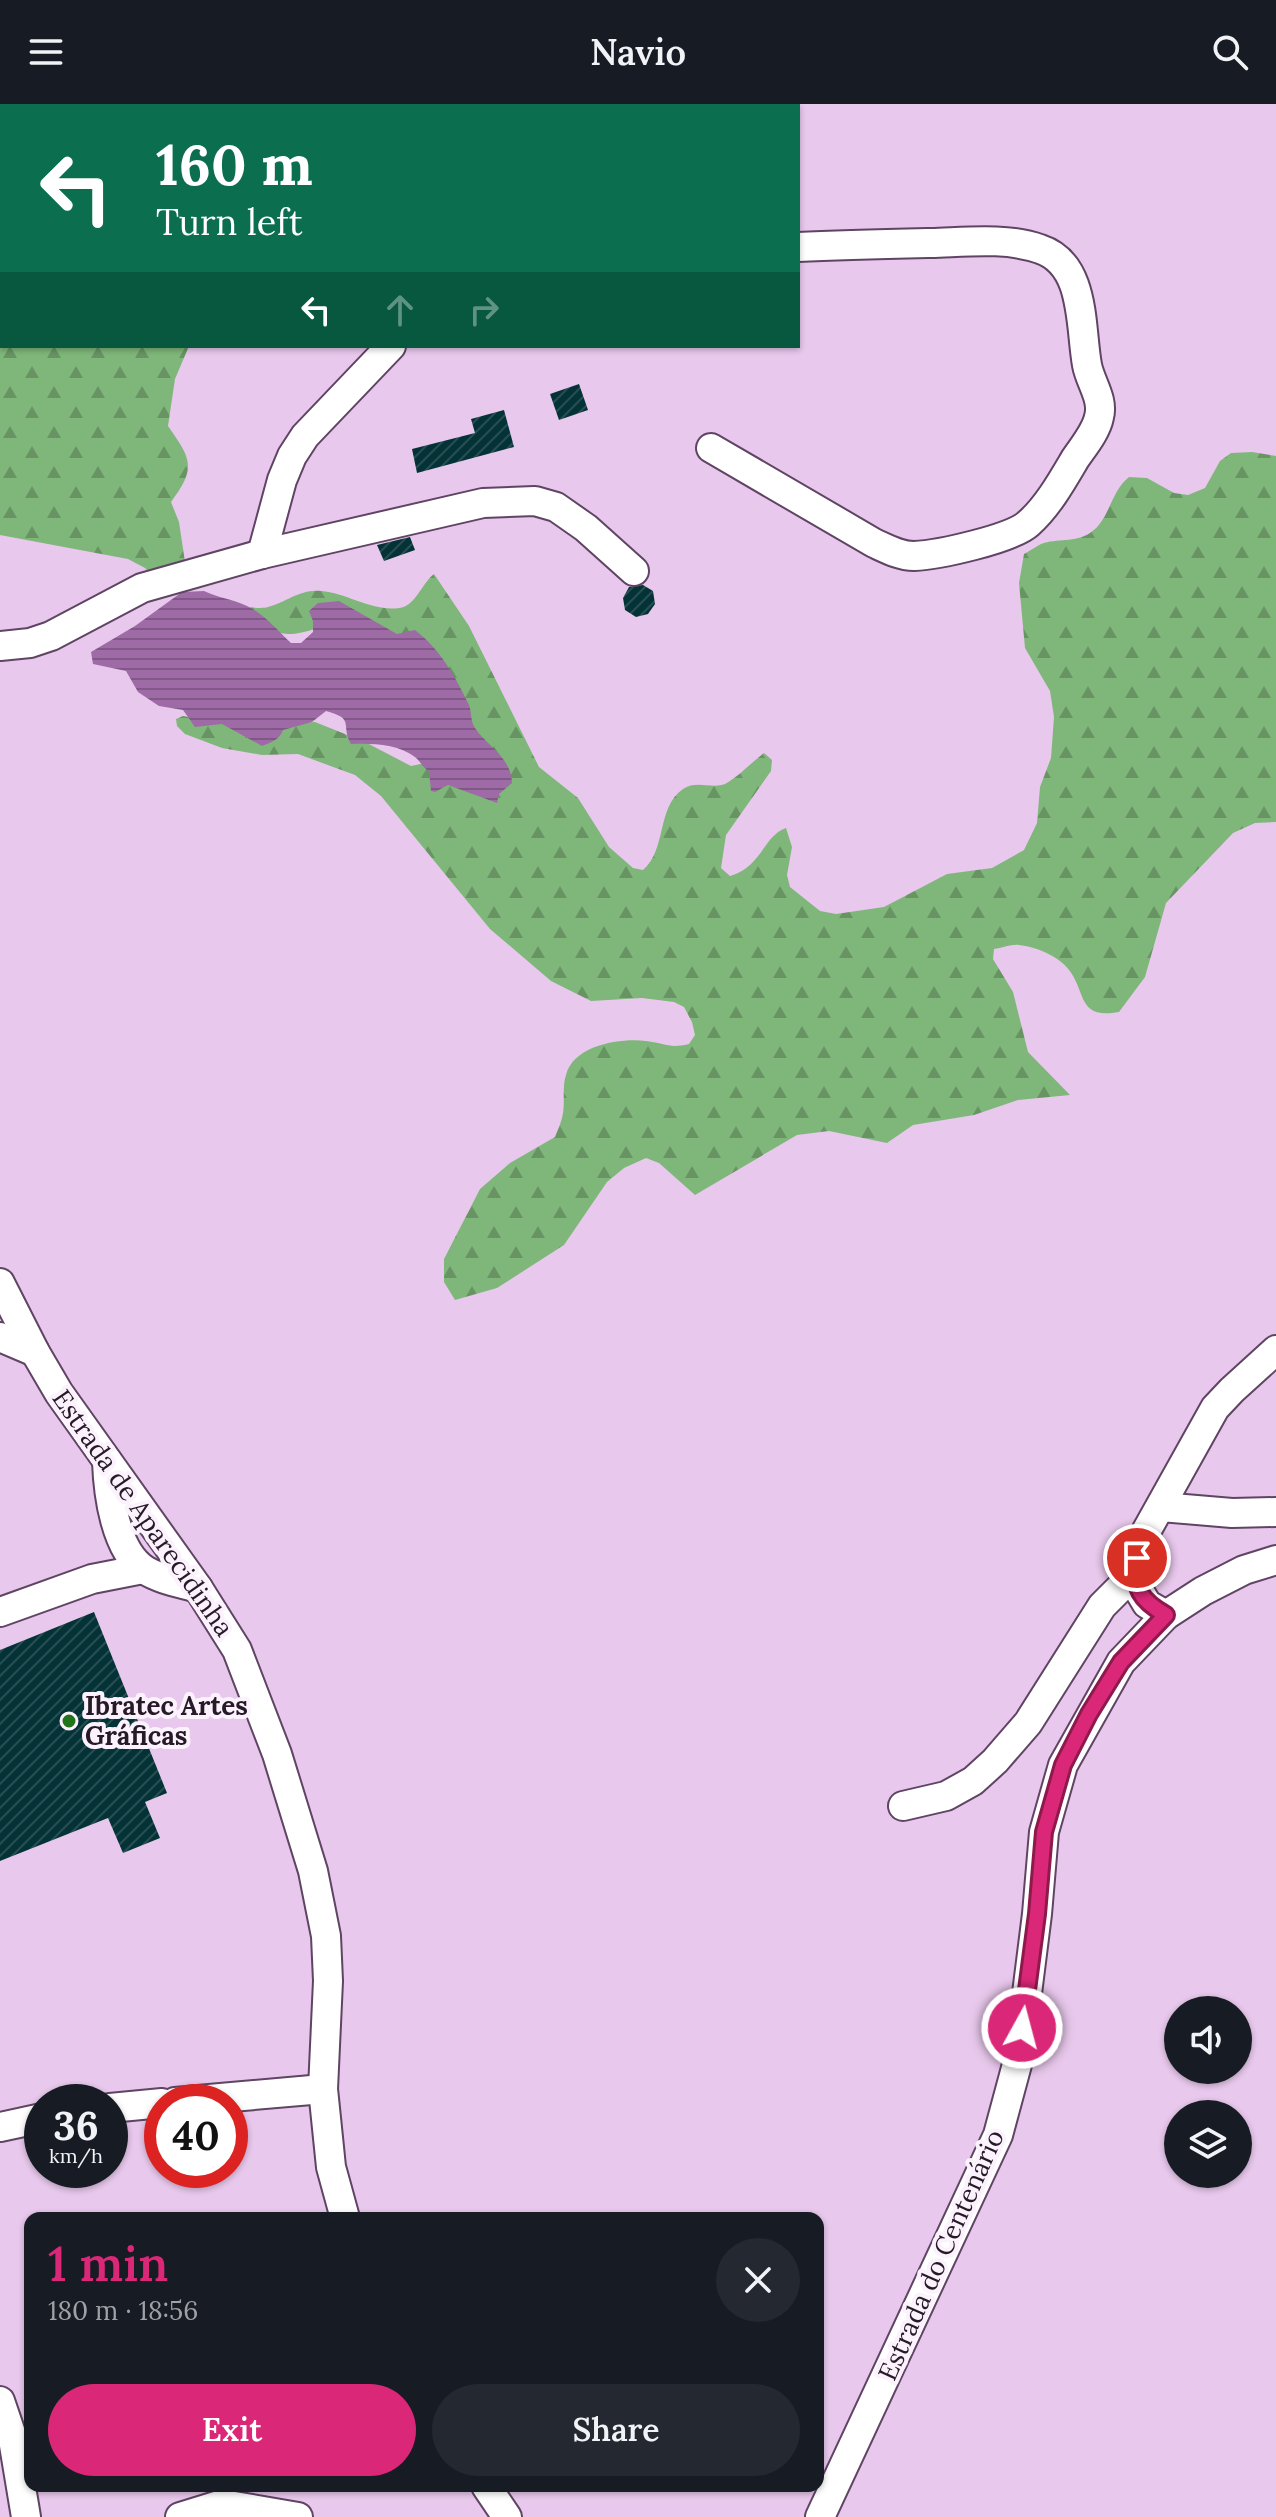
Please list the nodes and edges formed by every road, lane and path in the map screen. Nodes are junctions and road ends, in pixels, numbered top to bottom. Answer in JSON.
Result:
{"nodes":[{"id":1,"x":800,"y":247,"type":"edge"},
{"id":2,"x":389,"y":348,"type":"edge"},
{"id":3,"x":711,"y":448,"type":"dead end"},
{"id":4,"x":262,"y":554,"type":"junction"},
{"id":5,"x":634,"y":571,"type":"dead end"},
{"id":6,"x":0,"y":646,"type":"edge"},
{"id":7,"x":0,"y":1283,"type":"edge"},
{"id":8,"x":0,"y":1337,"type":"edge"},
{"id":9,"x":1276,"y":1350,"type":"edge"},
{"id":10,"x":35,"y":1352,"type":"junction"},
{"id":11,"x":106,"y":1458,"type":"junction"},
{"id":12,"x":1161,"y":1507,"type":"junction"},
{"id":13,"x":1276,"y":1512,"type":"edge"},
{"id":14,"x":1276,"y":1560,"type":"edge"},
{"id":15,"x":143,"y":1569,"type":"junction"},
{"id":16,"x":1135,"y":1573,"type":"junction"},
{"id":17,"x":198,"y":1588,"type":"junction"},
{"id":18,"x":0,"y":1612,"type":"edge"},
{"id":19,"x":1166,"y":1615,"type":"junction"},
{"id":20,"x":903,"y":1806,"type":"dead end"},
{"id":21,"x":323,"y":2089,"type":"junction"},
{"id":22,"x":248,"y":2096,"type":"edge"},
{"id":23,"x":24,"y":2122,"type":"edge"},
{"id":24,"x":0,"y":2127,"type":"edge"},
{"id":25,"x":343,"y":2212,"type":"edge"},
{"id":26,"x":0,"y":2401,"type":"edge"},
{"id":27,"x":216,"y":2495,"type":"edge"},
{"id":28,"x":491,"y":2499,"type":"edge"},
{"id":29,"x":250,"y":2513,"type":"edge"},
{"id":30,"x":26,"y":2517,"type":"edge"},
{"id":31,"x":180,"y":2517,"type":"edge"},
{"id":32,"x":298,"y":2517,"type":"edge"},
{"id":33,"x":507,"y":2517,"type":"edge"},
{"id":34,"x":820,"y":2517,"type":"edge"}],
"edges":[{"from":1,"to":3,"type":"street"},
{"from":2,"to":4,"type":"street"},
{"from":4,"to":5,"type":"street"},
{"from":4,"to":6,"type":"street"},
{"from":7,"to":10,"type":"street","name":"Estrada de Aparecidinha"},
{"from":8,"to":10,"type":"street"},
{"from":9,"to":12,"type":"street"},
{"from":10,"to":11,"type":"street","name":"Estrada de Aparecidinha"},
{"from":11,"to":15,"type":"street"},
{"from":11,"to":17,"type":"street","name":"Estrada de Aparecidinha"},
{"from":12,"to":13,"type":"street"},
{"from":12,"to":16,"type":"street"},
{"from":14,"to":19,"type":"street","name":"Estrada do Centenário"},
{"from":15,"to":17,"type":"street"},
{"from":15,"to":18,"type":"street"},
{"from":16,"to":19,"type":"street"},
{"from":16,"to":20,"type":"street"},
{"from":17,"to":21,"type":"street","name":"Estrada de Aparecidinha"},
{"from":19,"to":34,"type":"street","name":"Estrada do Centenário"},
{"from":21,"to":22,"type":"street"},
{"from":21,"to":25,"type":"street","name":"Estrada de Aparecidinha"},
{"from":23,"to":24,"type":"street"},
{"from":26,"to":30,"type":"street"},
{"from":27,"to":29,"type":"street"},
{"from":27,"to":31,"type":"street"},
{"from":28,"to":33,"type":"street"},
{"from":29,"to":32,"type":"street"}]}
